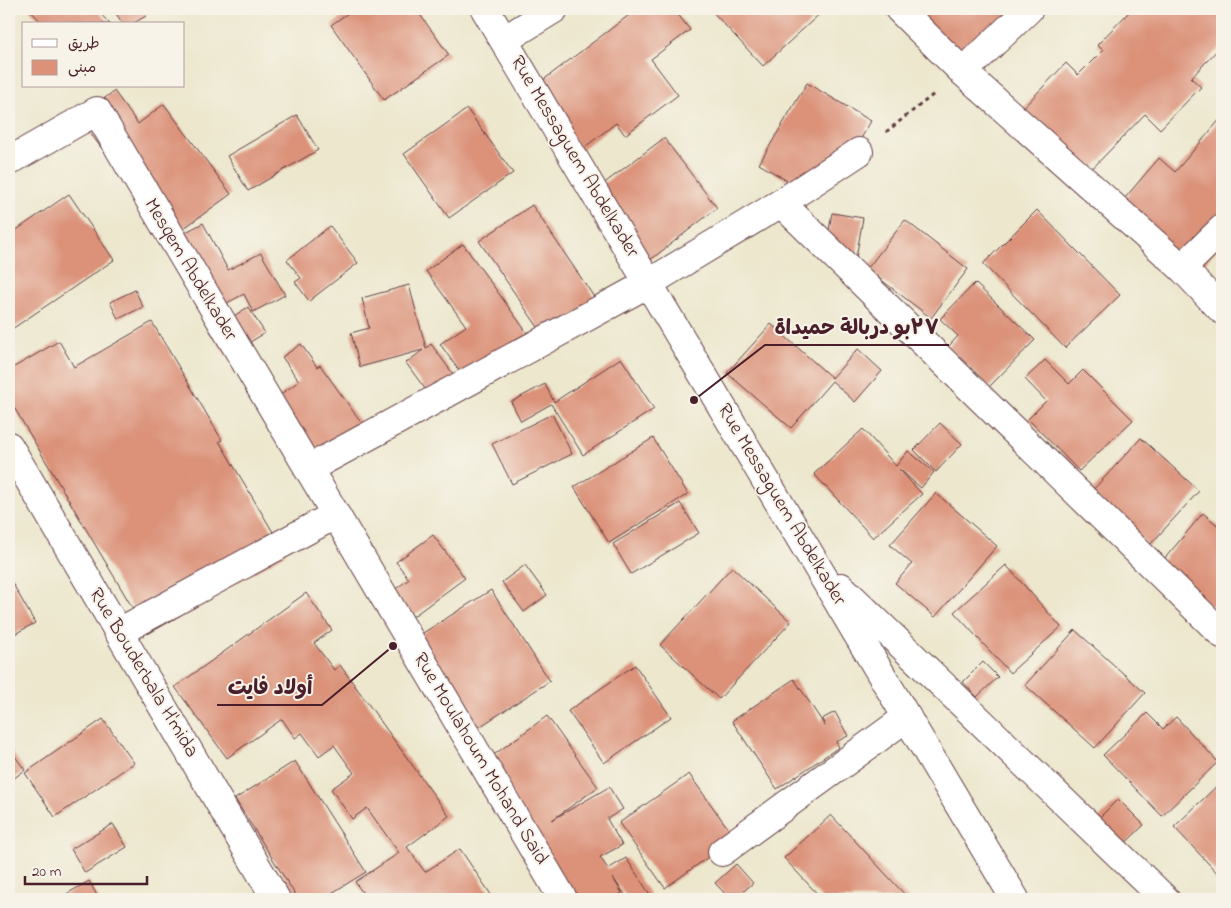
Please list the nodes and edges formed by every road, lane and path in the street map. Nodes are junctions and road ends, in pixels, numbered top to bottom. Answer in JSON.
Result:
{"nodes":[{"id":1,"x":485,"y":9,"type":"edge"},
{"id":2,"x":554,"y":9,"type":"edge"},
{"id":3,"x":899,"y":9,"type":"edge"},
{"id":4,"x":1029,"y":9,"type":"edge"},
{"id":5,"x":504,"y":40,"type":"junction"},
{"id":6,"x":963,"y":72,"type":"junction"},
{"id":7,"x":860,"y":152,"type":"joint"},
{"id":8,"x":9,"y":161,"type":"edge"},
{"id":9,"x":781,"y":203,"type":"junction"},
{"id":10,"x":1222,"y":230,"type":"edge"},
{"id":11,"x":1182,"y":268,"type":"junction"},
{"id":12,"x":649,"y":283,"type":"junction"},
{"id":13,"x":1222,"y":310,"type":"edge"},
{"id":14,"x":9,"y":446,"type":"edge"},
{"id":15,"x":308,"y":469,"type":"junction"},
{"id":16,"x":335,"y":515,"type":"junction"},
{"id":17,"x":815,"y":561,"type":"junction"},
{"id":18,"x":118,"y":632,"type":"junction"},
{"id":19,"x":1222,"y":634,"type":"edge"},
{"id":20,"x":907,"y":717,"type":"junction"},
{"id":21,"x":722,"y":852,"type":"dead end"},
{"id":22,"x":276,"y":899,"type":"edge"},
{"id":23,"x":563,"y":899,"type":"edge"},
{"id":24,"x":1015,"y":899,"type":"edge"},
{"id":25,"x":1165,"y":899,"type":"edge"}],
"edges":[{"from":1,"to":5,"type":"street","name":"Rue Messaguem Abdelkader"},
{"from":2,"to":5,"type":"street"},
{"from":3,"to":6,"type":"street"},
{"from":4,"to":6,"type":"street"},
{"from":5,"to":12,"type":"street","name":"Rue Messaguem Abdelkader"},
{"from":6,"to":7,"type":"path"},
{"from":6,"to":11,"type":"street"},
{"from":7,"to":9,"type":"street"},
{"from":8,"to":15,"type":"street","name":"Mesqem Abdelkader"},
{"from":9,"to":12,"type":"street"},
{"from":9,"to":19,"type":"street"},
{"from":10,"to":11,"type":"street"},
{"from":11,"to":13,"type":"street"},
{"from":12,"to":15,"type":"street"},
{"from":12,"to":17,"type":"street","name":"Rue Messaguem Abdelkader"},
{"from":14,"to":18,"type":"street","name":"Rue Bouderbala H'mida"},
{"from":15,"to":16,"type":"street","name":"Mesqem Abdelkader"},
{"from":16,"to":18,"type":"street"},
{"from":16,"to":23,"type":"street","name":"Rue Moulahoum Mohand Said"},
{"from":17,"to":20,"type":"street","name":"Rue Messaguem Abdelkader"},
{"from":17,"to":25,"type":"street"},
{"from":18,"to":22,"type":"street","name":"Rue Bouderbala H'mida"},
{"from":20,"to":21,"type":"street"},
{"from":20,"to":24,"type":"street","name":"Rue Messaguem Abdelkader"}]}
